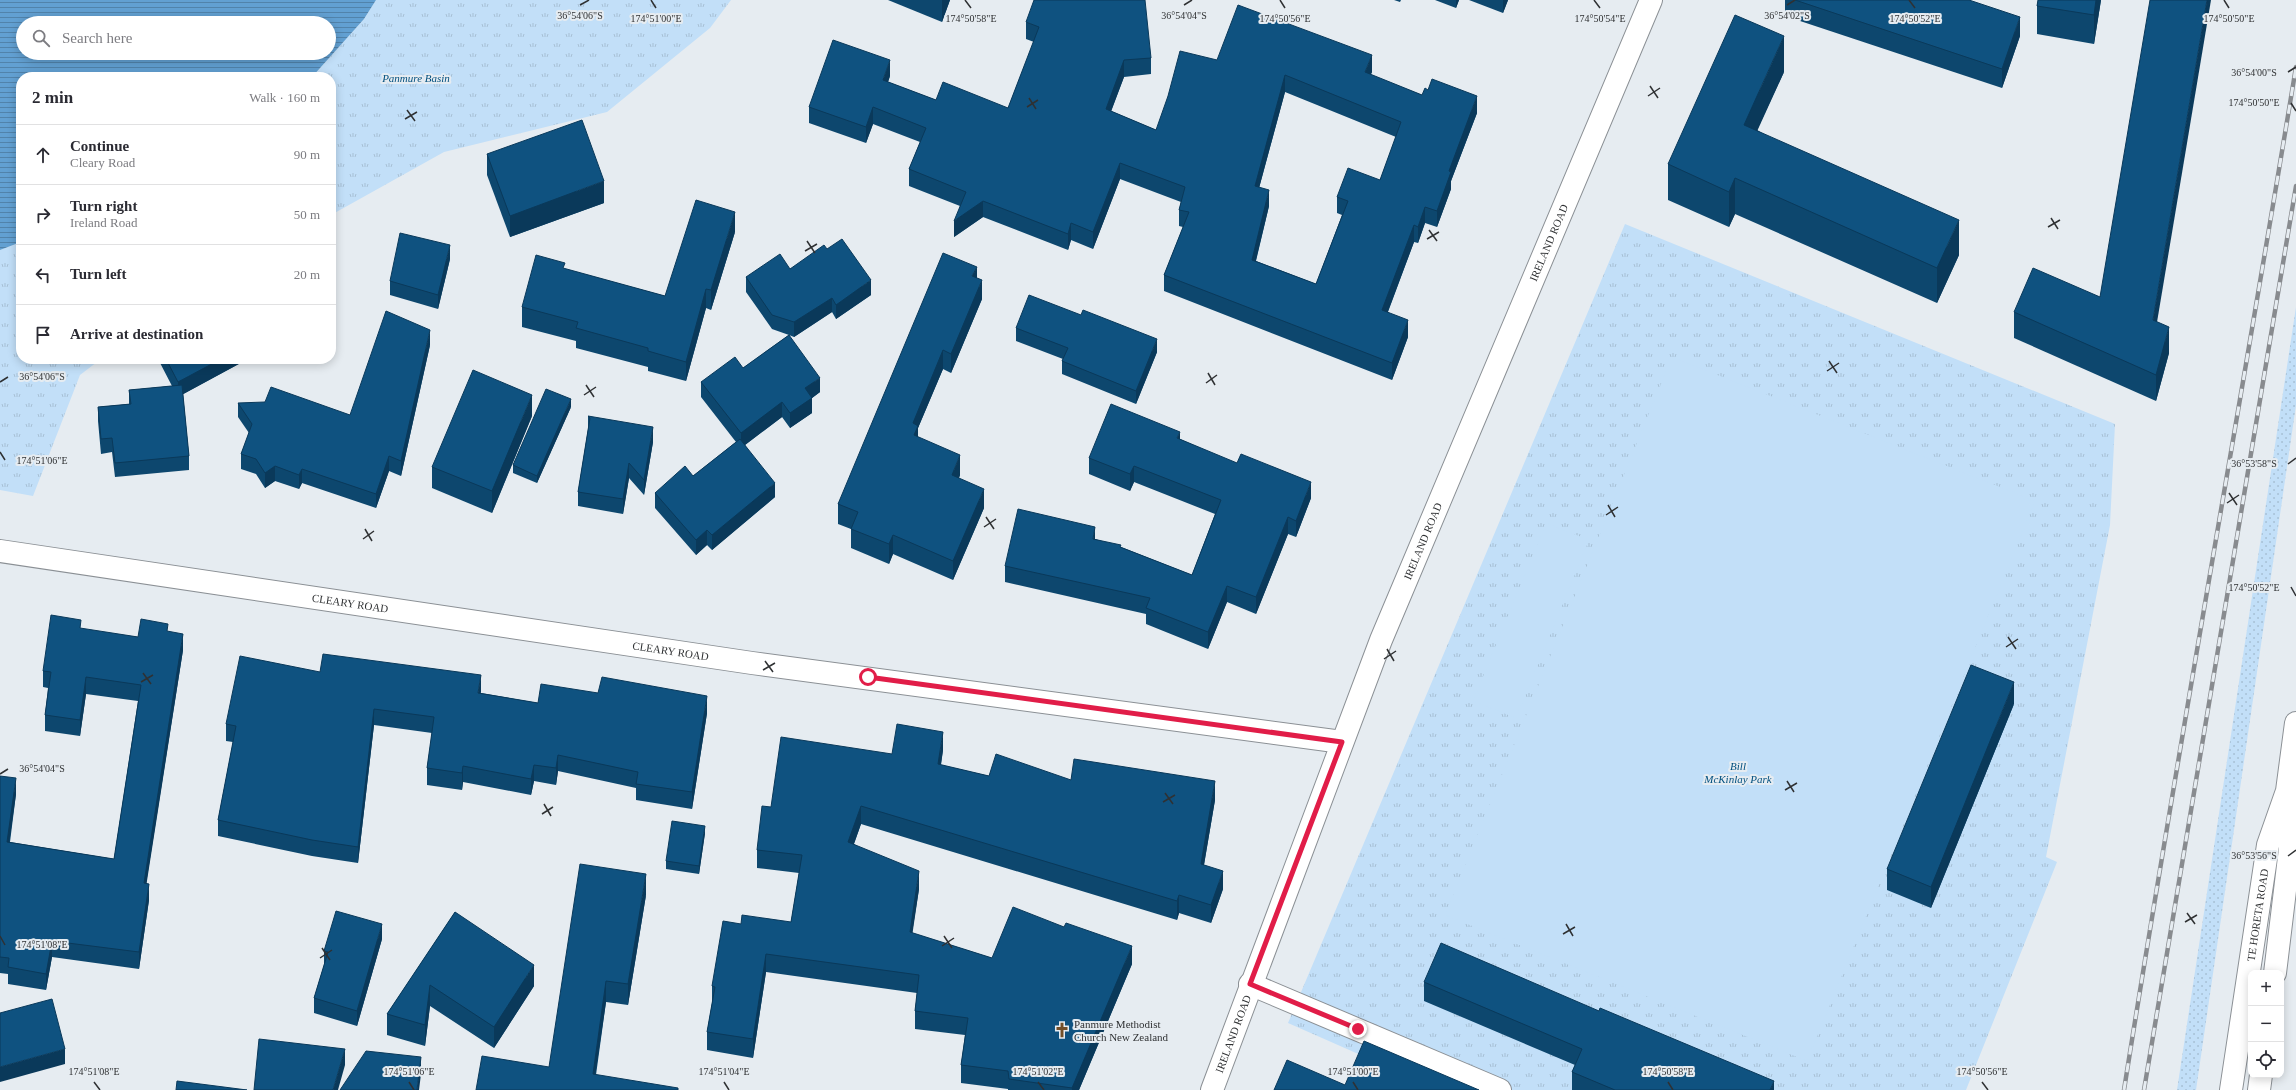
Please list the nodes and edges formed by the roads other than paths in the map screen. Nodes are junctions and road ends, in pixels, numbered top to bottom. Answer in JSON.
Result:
{"nodes":[{"id":1,"x":1651,"y":0,"type":"edge"},
{"id":2,"x":0,"y":551,"type":"edge"},
{"id":3,"x":2296,"y":723,"type":"edge"},
{"id":4,"x":1342,"y":742,"type":"junction"},
{"id":5,"x":2287,"y":791,"type":"junction"},
{"id":6,"x":2275,"y":970,"type":"edge"},
{"id":7,"x":1250,"y":984,"type":"junction"},
{"id":8,"x":2261,"y":1078,"type":"edge"},
{"id":9,"x":1212,"y":1090,"type":"edge"},
{"id":10,"x":1500,"y":1090,"type":"edge"},
{"id":11,"x":2231,"y":1090,"type":"edge"},
{"id":12,"x":2259,"y":1090,"type":"edge"}],
"edges":[{"from":1,"to":4,"type":"street","name":"IRELAND ROAD"},
{"from":2,"to":4,"type":"street","name":"CLEARY ROAD"},
{"from":3,"to":5,"type":"street","name":"TE HORETA ROAD"},
{"from":4,"to":7,"type":"street","name":"IRELAND ROAD"},
{"from":5,"to":6,"type":"street","name":"TE HORETA ROAD"},
{"from":5,"to":11,"type":"street","name":"TE HORETA ROAD"},
{"from":7,"to":9,"type":"street","name":"IRELAND ROAD"},
{"from":7,"to":10,"type":"street"},
{"from":8,"to":12,"type":"street"}]}
